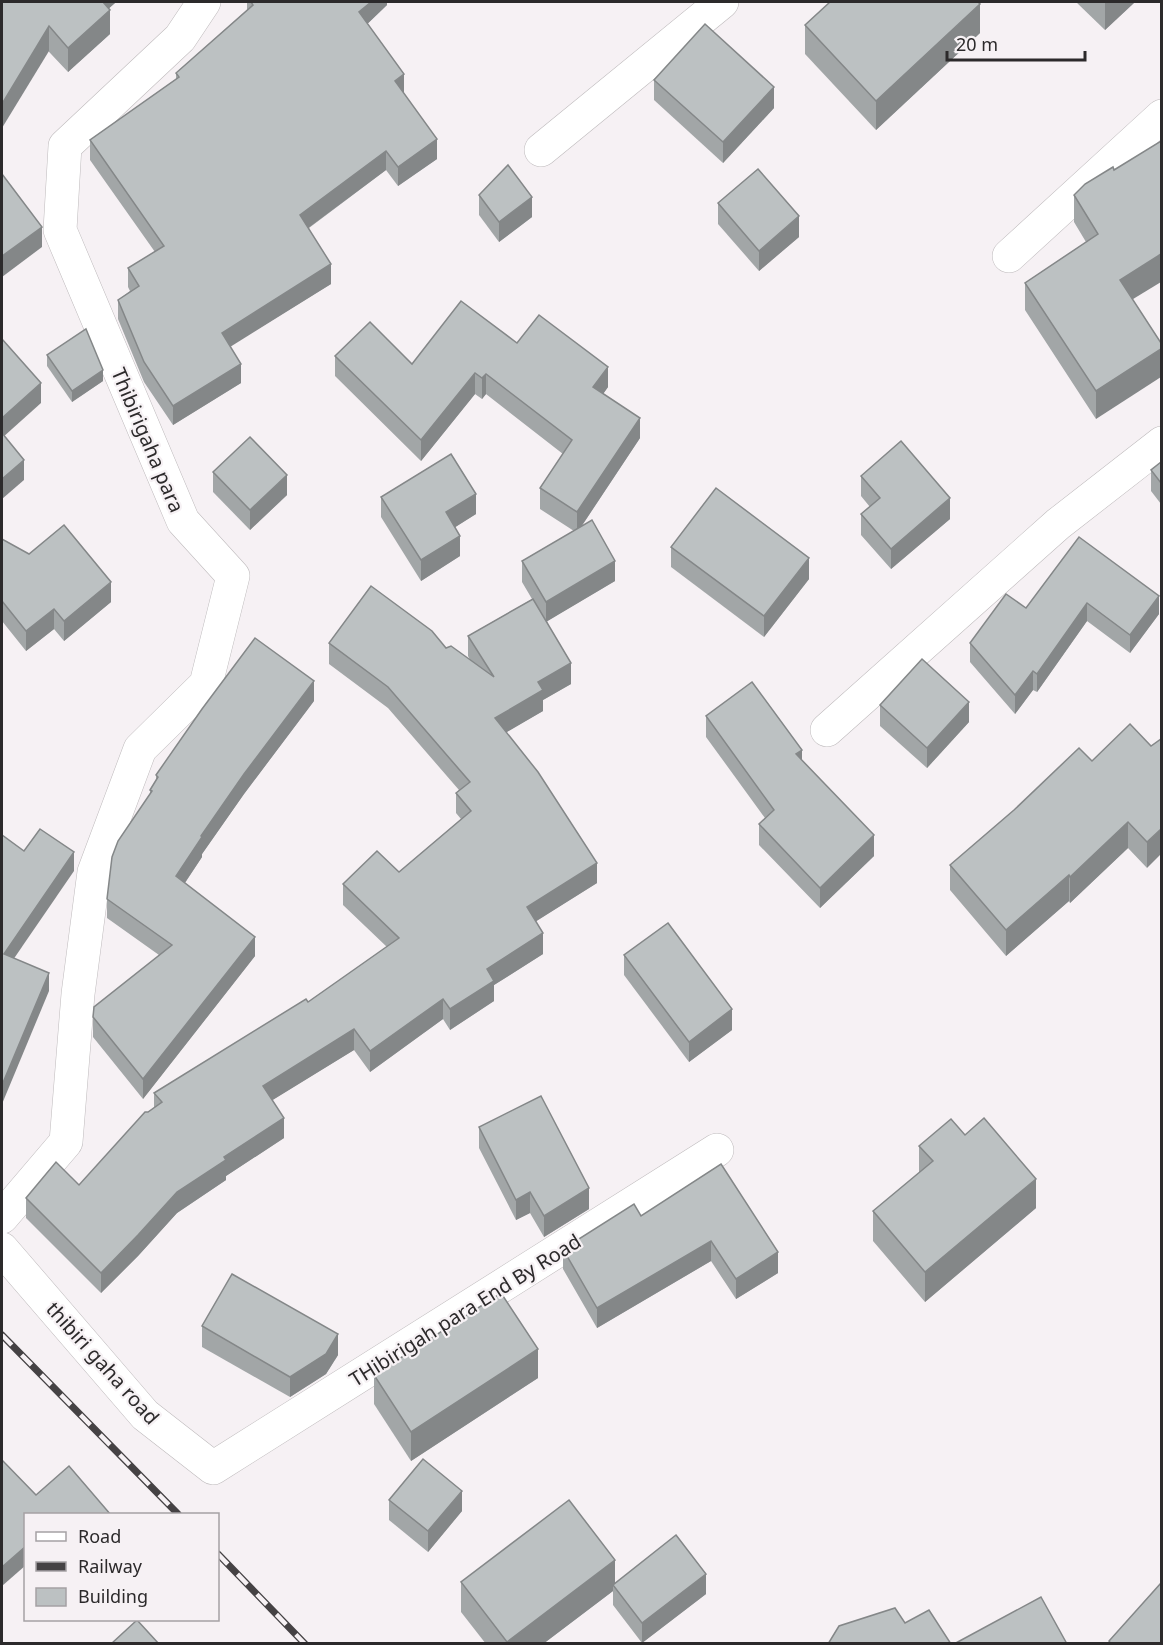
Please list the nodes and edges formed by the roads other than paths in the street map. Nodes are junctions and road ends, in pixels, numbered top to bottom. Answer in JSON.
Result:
{"nodes":[{"id":1,"x":204,"y":2,"type":"edge"},
{"id":2,"x":722,"y":2,"type":"edge"},
{"id":3,"x":1161,"y":116,"type":"edge"},
{"id":4,"x":541,"y":150,"type":"dead end"},
{"id":5,"x":1009,"y":256,"type":"dead end"},
{"id":6,"x":1161,"y":443,"type":"edge"},
{"id":7,"x":827,"y":730,"type":"dead end"},
{"id":8,"x":717,"y":1150,"type":"dead end"},
{"id":9,"x":2,"y":1217,"type":"edge"},
{"id":10,"x":2,"y":1249,"type":"edge"},
{"id":11,"x":213,"y":1468,"type":"joint"}],
"edges":[{"from":1,"to":9,"type":"street","name":"Thibirigaha para"},
{"from":2,"to":4,"type":"street"},
{"from":3,"to":5,"type":"street"},
{"from":6,"to":7,"type":"street"},
{"from":8,"to":11,"type":"street","name":"THibirigah para End By Road"},
{"from":10,"to":11,"type":"street","name":"thibiri gaha road"}]}
